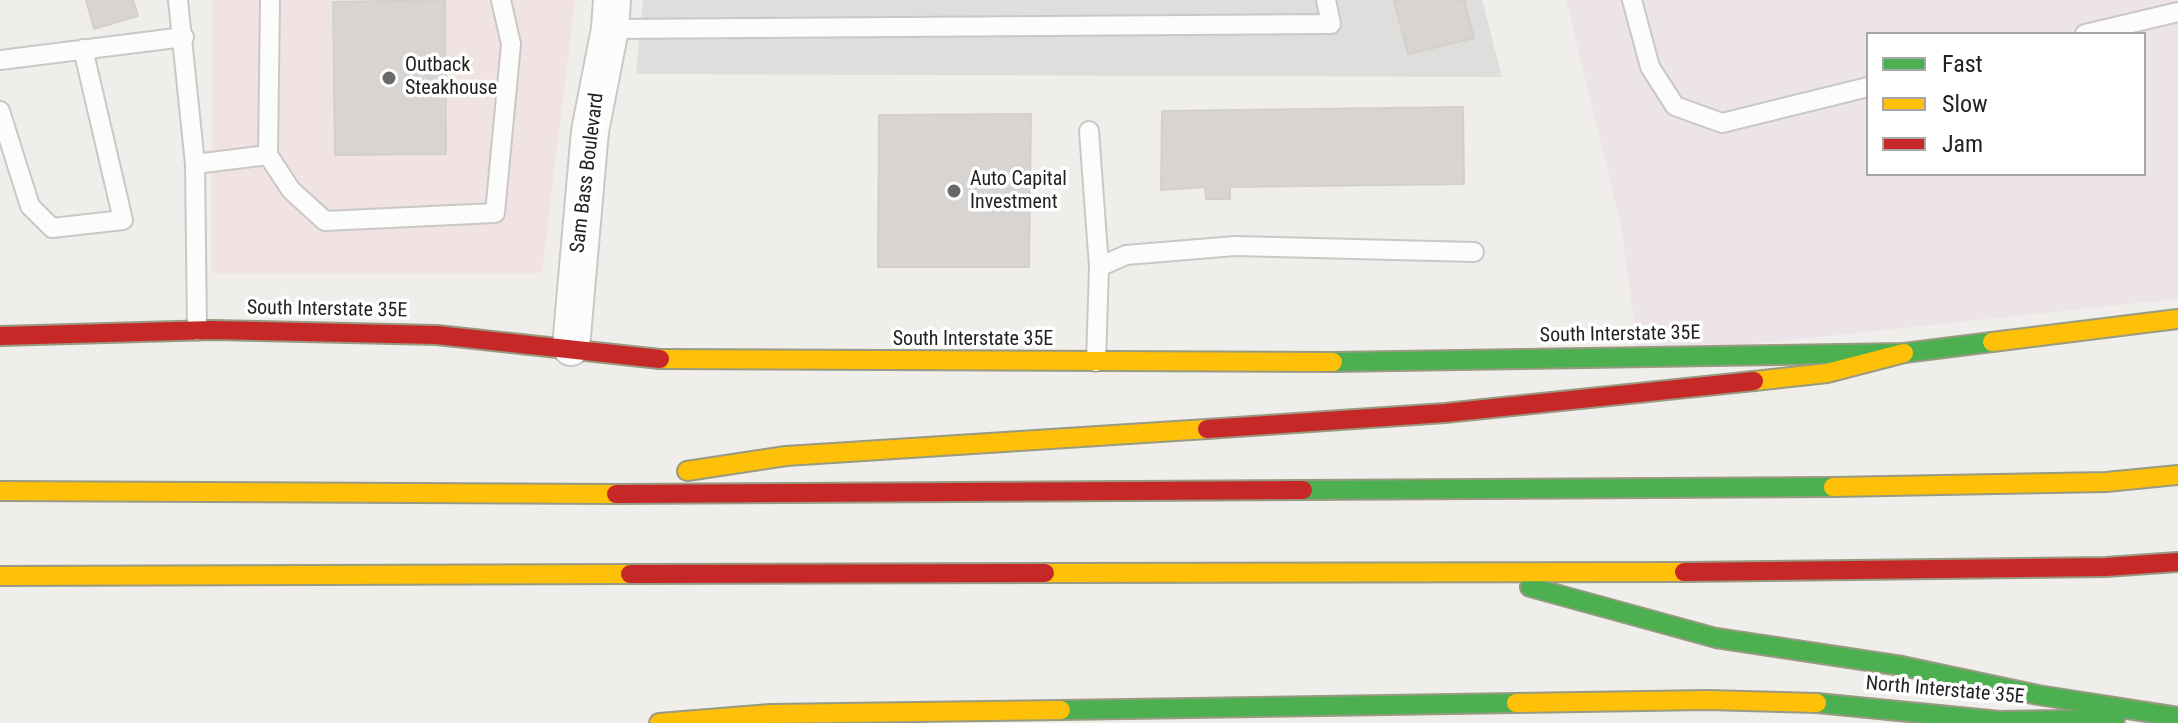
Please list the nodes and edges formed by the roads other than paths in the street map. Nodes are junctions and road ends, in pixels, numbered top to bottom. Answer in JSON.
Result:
{"nodes":[{"id":1,"x":178,"y":0,"type":"edge"},
{"id":2,"x":270,"y":0,"type":"edge"},
{"id":3,"x":501,"y":0,"type":"edge"},
{"id":4,"x":1326,"y":0,"type":"edge"},
{"id":5,"x":1632,"y":0,"type":"edge"},
{"id":6,"x":2178,"y":12,"type":"edge"},
{"id":7,"x":611,"y":15,"type":"edge"},
{"id":8,"x":2093,"y":32,"type":"edge"},
{"id":9,"x":184,"y":37,"type":"junction"},
{"id":10,"x":83,"y":49,"type":"junction"},
{"id":11,"x":0,"y":60,"type":"edge"},
{"id":12,"x":1866,"y":87,"type":"edge"},
{"id":13,"x":0,"y":111,"type":"edge"},
{"id":14,"x":1089,"y":131,"type":"dead end"},
{"id":15,"x":268,"y":155,"type":"junction"},
{"id":16,"x":195,"y":164,"type":"junction"},
{"id":17,"x":1474,"y":252,"type":"dead end"},
{"id":18,"x":1099,"y":267,"type":"junction"},
{"id":19,"x":2178,"y":319,"type":"edge"},
{"id":20,"x":197,"y":331,"type":"junction"},
{"id":21,"x":0,"y":336,"type":"edge"},
{"id":22,"x":571,"y":347,"type":"junction"},
{"id":23,"x":1904,"y":353,"type":"junction"},
{"id":24,"x":1096,"y":363,"type":"junction"},
{"id":25,"x":2178,"y":475,"type":"edge"},
{"id":26,"x":0,"y":491,"type":"edge"},
{"id":27,"x":527,"y":494,"type":"junction"},
{"id":28,"x":2178,"y":562,"type":"edge"},
{"id":29,"x":1477,"y":572,"type":"junction"},
{"id":30,"x":0,"y":576,"type":"edge"},
{"id":31,"x":1710,"y":711,"type":"edge"},
{"id":32,"x":1242,"y":715,"type":"edge"},
{"id":33,"x":2178,"y":718,"type":"edge"},
{"id":34,"x":659,"y":723,"type":"edge"}],
"edges":[{"from":1,"to":9,"type":"lane"},
{"from":2,"to":15,"type":"lane"},
{"from":3,"to":15,"type":"lane"},
{"from":4,"to":7,"type":"lane"},
{"from":5,"to":12,"type":"lane"},
{"from":6,"to":8,"type":"lane"},
{"from":7,"to":22,"type":"street","name":"Sam Bass Boulevard"},
{"from":9,"to":10,"type":"lane"},
{"from":9,"to":16,"type":"lane"},
{"from":10,"to":11,"type":"lane"},
{"from":10,"to":13,"type":"lane"},
{"from":14,"to":18,"type":"lane"},
{"from":15,"to":16,"type":"lane"},
{"from":16,"to":20,"type":"lane"},
{"from":17,"to":18,"type":"lane"},
{"from":18,"to":24,"type":"lane"},
{"from":19,"to":23,"type":"main road","name":"South Interstate 35E"},
{"from":20,"to":21,"type":"main road","name":"South Interstate 35E"},
{"from":20,"to":22,"type":"main road","name":"South Interstate 35E"},
{"from":22,"to":24,"type":"main road","name":"South Interstate 35E"},
{"from":23,"to":24,"type":"main road","name":"South Interstate 35E"},
{"from":23,"to":27,"type":"main road"},
{"from":25,"to":27,"type":"main road"},
{"from":26,"to":27,"type":"main road"},
{"from":28,"to":29,"type":"main road"},
{"from":29,"to":30,"type":"main road"},
{"from":29,"to":33,"type":"main road"},
{"from":31,"to":32,"type":"main road"},
{"from":31,"to":33,"type":"main road","name":"North Interstate 35E"},
{"from":32,"to":34,"type":"main road"}]}
